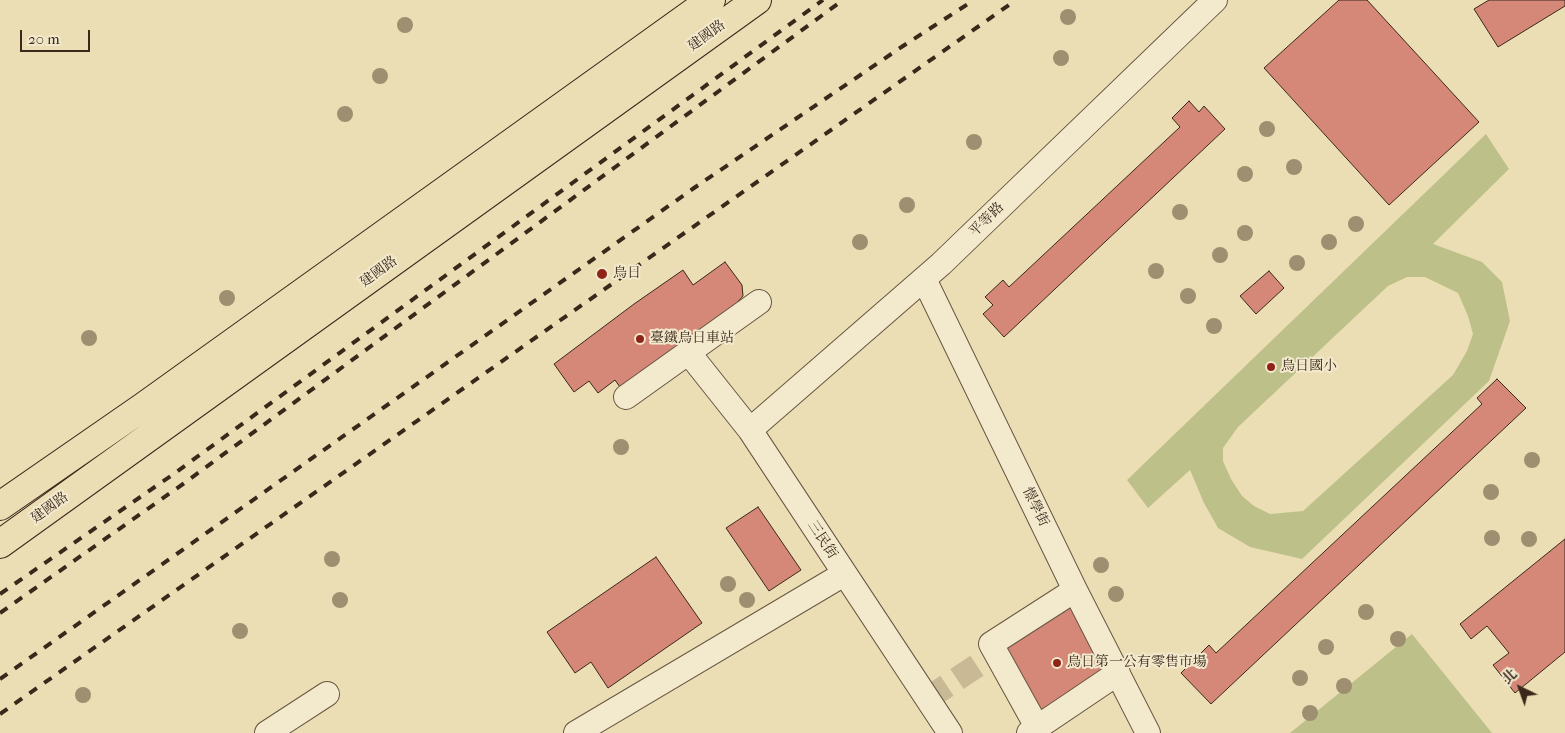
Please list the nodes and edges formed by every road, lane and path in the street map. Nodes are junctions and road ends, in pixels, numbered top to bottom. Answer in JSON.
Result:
{"nodes":[{"id":1,"x":712,"y":0,"type":"edge"},
{"id":2,"x":757,"y":0,"type":"edge"},
{"id":3,"x":1216,"y":0,"type":"edge"},
{"id":4,"x":924,"y":279,"type":"junction"},
{"id":5,"x":759,"y":302,"type":"dead end"},
{"id":6,"x":688,"y":352,"type":"junction"},
{"id":7,"x":626,"y":397,"type":"dead end"},
{"id":8,"x":750,"y":430,"type":"junction"},
{"id":9,"x":0,"y":506,"type":"edge"},
{"id":10,"x":0,"y":544,"type":"edge"},
{"id":11,"x":844,"y":574,"type":"junction"},
{"id":12,"x":1075,"y":590,"type":"junction"},
{"id":13,"x":1118,"y":673,"type":"junction"},
{"id":14,"x":327,"y":694,"type":"dead end"},
{"id":15,"x":1033,"y":730,"type":"edge"},
{"id":16,"x":580,"y":732,"type":"edge"},
{"id":17,"x":267,"y":733,"type":"edge"},
{"id":18,"x":950,"y":733,"type":"edge"},
{"id":19,"x":1148,"y":733,"type":"edge"}],
"edges":[{"from":1,"to":9,"type":"main road","name":"建國路"},
{"from":2,"to":10,"type":"main road","name":"建國路"},
{"from":3,"to":4,"type":"street","name":"平等路"},
{"from":4,"to":8,"type":"street","name":"平等路"},
{"from":4,"to":12,"type":"street","name":"憬學街"},
{"from":5,"to":6,"type":"street"},
{"from":6,"to":7,"type":"street"},
{"from":6,"to":8,"type":"street","name":"三民街"},
{"from":8,"to":11,"type":"street","name":"三民街"},
{"from":11,"to":16,"type":"street"},
{"from":11,"to":18,"type":"street","name":"三民街"},
{"from":12,"to":13,"type":"street","name":"憬學街"},
{"from":12,"to":15,"type":"street"},
{"from":13,"to":15,"type":"street"},
{"from":13,"to":19,"type":"street","name":"憬學街"},
{"from":14,"to":17,"type":"street"}]}
